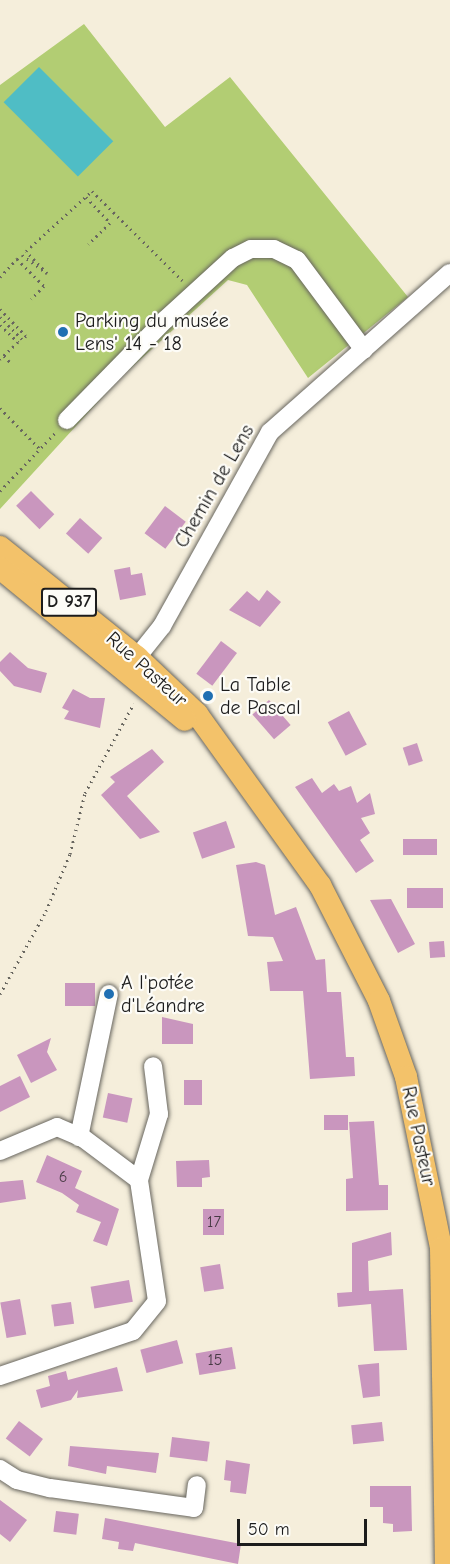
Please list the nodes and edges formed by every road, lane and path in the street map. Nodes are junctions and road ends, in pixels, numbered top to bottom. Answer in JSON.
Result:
{"nodes":[{"id":1,"x":86,"y":197,"type":"junction"},
{"id":2,"x":87,"y":244,"type":"dead end"},
{"id":3,"x":17,"y":259,"type":"junction"},
{"id":4,"x":450,"y":273,"type":"edge"},
{"id":5,"x":0,"y":277,"type":"edge"},
{"id":6,"x":185,"y":284,"type":"dead end"},
{"id":7,"x":31,"y":299,"type":"dead end"},
{"id":8,"x":0,"y":309,"type":"edge"},
{"id":9,"x":0,"y":317,"type":"edge"},
{"id":10,"x":0,"y":324,"type":"edge"},
{"id":11,"x":364,"y":350,"type":"junction"},
{"id":12,"x":4,"y":356,"type":"junction"},
{"id":13,"x":0,"y":360,"type":"edge"},
{"id":14,"x":12,"y":364,"type":"dead end"},
{"id":15,"x":1,"y":410,"type":"edge"},
{"id":16,"x":67,"y":420,"type":"joint"},
{"id":17,"x":39,"y":448,"type":"junction"},
{"id":18,"x":0,"y":491,"type":"edge"},
{"id":19,"x":0,"y":547,"type":"edge"},
{"id":20,"x":0,"y":568,"type":"edge"},
{"id":21,"x":131,"y":664,"type":"junction"},
{"id":22,"x":137,"y":697,"type":"dead end"},
{"id":23,"x":0,"y":994,"type":"edge"},
{"id":24,"x":109,"y":994,"type":"dead end"},
{"id":25,"x":153,"y":1066,"type":"dead end"},
{"id":26,"x":79,"y":1137,"type":"junction"},
{"id":27,"x":0,"y":1151,"type":"edge"},
{"id":28,"x":139,"y":1180,"type":"junction"},
{"id":29,"x":0,"y":1376,"type":"edge"},
{"id":30,"x":0,"y":1468,"type":"edge"},
{"id":31,"x":196,"y":1485,"type":"dead end"},
{"id":32,"x":446,"y":1564,"type":"edge"}],
"edges":[{"from":1,"to":2,"type":"path"},
{"from":1,"to":3,"type":"path"},
{"from":1,"to":6,"type":"path"},
{"from":3,"to":5,"type":"path"},
{"from":3,"to":7,"type":"path"},
{"from":4,"to":11,"type":"street","name":"Chemin de Lens"},
{"from":8,"to":9,"type":"path"},
{"from":10,"to":12,"type":"path"},
{"from":11,"to":16,"type":"street"},
{"from":11,"to":21,"type":"street","name":"Chemin de Lens"},
{"from":12,"to":13,"type":"path"},
{"from":12,"to":14,"type":"path"},
{"from":15,"to":17,"type":"path"},
{"from":16,"to":17,"type":"path"},
{"from":17,"to":18,"type":"path"},
{"from":19,"to":21,"type":"main road","name":"Rue Pasteur","number":"D 937"},
{"from":20,"to":21,"type":"main road","name":"Rue Pasteur"},
{"from":21,"to":32,"type":"main road","name":"Rue Pasteur","number":"D 937"},
{"from":22,"to":23,"type":"path"},
{"from":24,"to":26,"type":"street"},
{"from":25,"to":28,"type":"street"},
{"from":26,"to":27,"type":"street"},
{"from":26,"to":28,"type":"street"},
{"from":28,"to":29,"type":"street"},
{"from":30,"to":31,"type":"street"}]}
